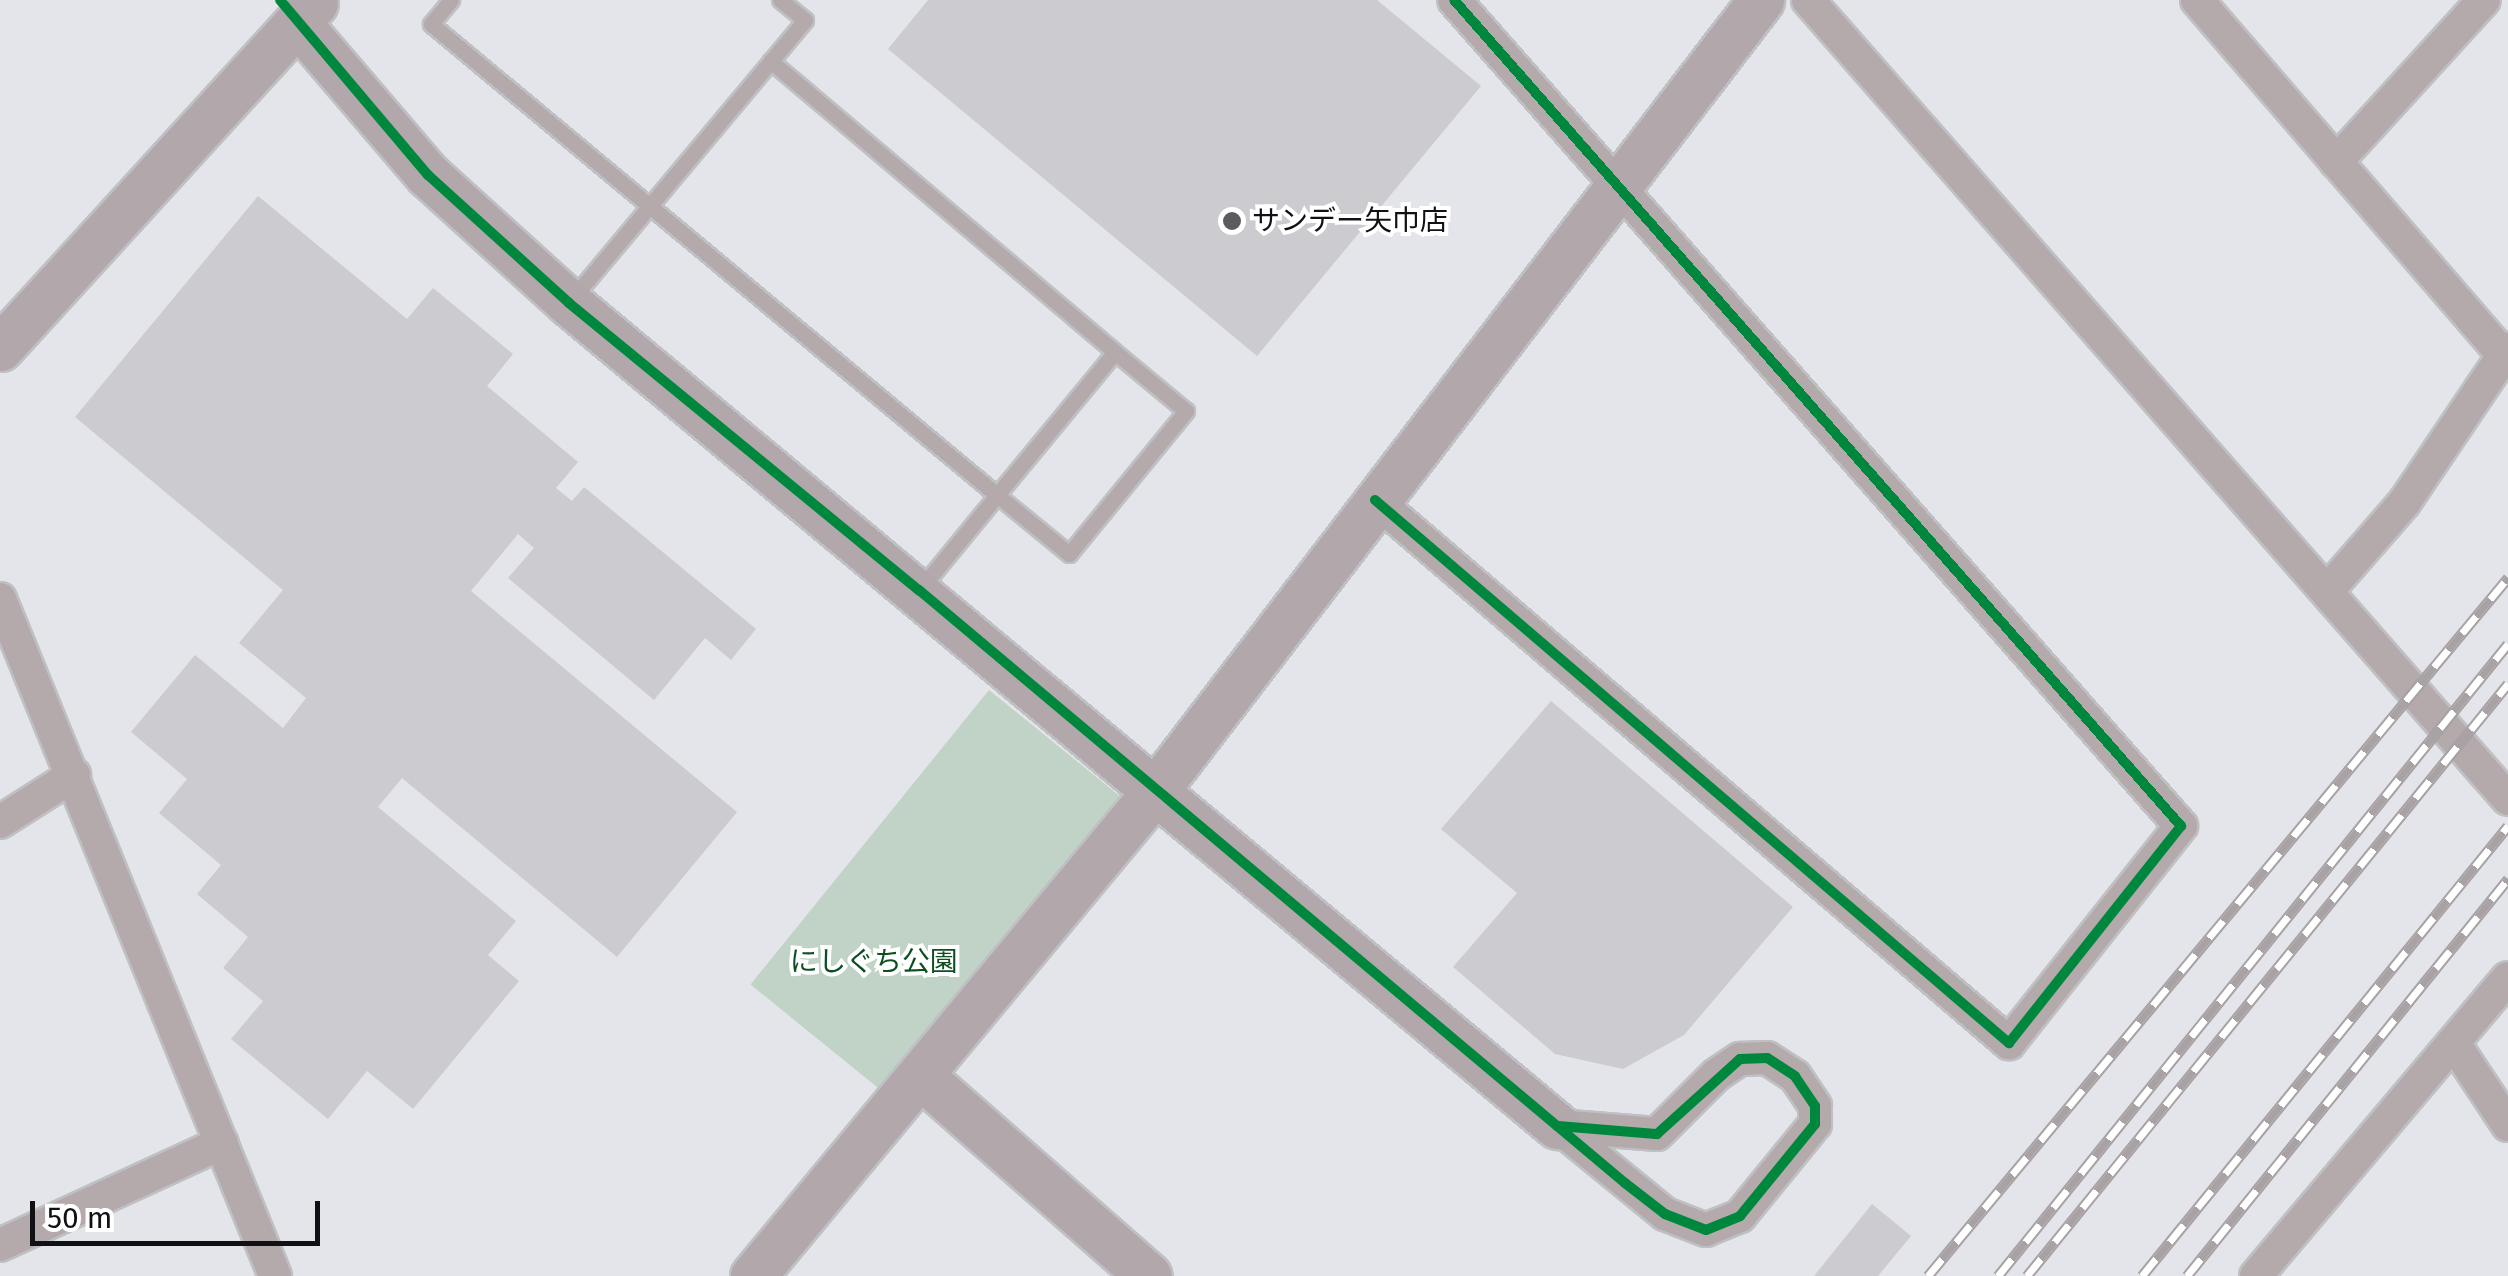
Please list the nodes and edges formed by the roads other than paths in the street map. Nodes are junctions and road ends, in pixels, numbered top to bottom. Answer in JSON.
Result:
{"nodes":[{"id":1,"x":451,"y":0,"type":"edge"},
{"id":2,"x":780,"y":0,"type":"edge"},
{"id":3,"x":1454,"y":0,"type":"edge"},
{"id":4,"x":1762,"y":0,"type":"edge"},
{"id":5,"x":1808,"y":0,"type":"edge"},
{"id":6,"x":2197,"y":0,"type":"edge"},
{"id":7,"x":2484,"y":0,"type":"edge"},
{"id":8,"x":298,"y":8,"type":"edge"},
{"id":9,"x":771,"y":61,"type":"junction"},
{"id":10,"x":2336,"y":162,"type":"junction"},
{"id":11,"x":1617,"y":182,"type":"junction"},
{"id":12,"x":649,"y":206,"type":"junction"},
{"id":13,"x":569,"y":303,"type":"junction"},
{"id":14,"x":0,"y":348,"type":"edge"},
{"id":15,"x":1115,"y":352,"type":"junction"},
{"id":16,"x":2505,"y":352,"type":"edge"},
{"id":17,"x":997,"y":495,"type":"junction"},
{"id":18,"x":1376,"y":500,"type":"junction"},
{"id":19,"x":2329,"y":589,"type":"junction"},
{"id":20,"x":919,"y":590,"type":"junction"},
{"id":21,"x":0,"y":599,"type":"edge"},
{"id":22,"x":74,"y":775,"type":"junction"},
{"id":23,"x":1156,"y":790,"type":"junction"},
{"id":24,"x":2508,"y":799,"type":"edge"},
{"id":25,"x":0,"y":822,"type":"edge"},
{"id":26,"x":2508,"y":978,"type":"edge"},
{"id":27,"x":2454,"y":1045,"type":"junction"},
{"id":28,"x":922,"y":1076,"type":"junction"},
{"id":29,"x":2508,"y":1125,"type":"edge"},
{"id":30,"x":1557,"y":1126,"type":"junction"},
{"id":31,"x":222,"y":1144,"type":"junction"},
{"id":32,"x":0,"y":1245,"type":"edge"},
{"id":33,"x":1138,"y":1272,"type":"edge"},
{"id":34,"x":275,"y":1276,"type":"edge"},
{"id":35,"x":753,"y":1276,"type":"edge"},
{"id":36,"x":2256,"y":1276,"type":"edge"}],
"edges":[{"from":1,"to":12,"type":"lane"},
{"from":2,"to":9,"type":"lane"},
{"from":3,"to":11,"type":"street"},
{"from":4,"to":11,"type":"street"},
{"from":5,"to":19,"type":"street"},
{"from":6,"to":10,"type":"street"},
{"from":7,"to":10,"type":"street"},
{"from":8,"to":13,"type":"street"},
{"from":8,"to":14,"type":"street"},
{"from":9,"to":12,"type":"lane"},
{"from":9,"to":15,"type":"lane"},
{"from":10,"to":16,"type":"street"},
{"from":11,"to":18,"type":"street"},
{"from":11,"to":18,"type":"street"},
{"from":12,"to":13,"type":"lane"},
{"from":12,"to":17,"type":"lane"},
{"from":13,"to":20,"type":"street"},
{"from":15,"to":17,"type":"lane"},
{"from":15,"to":17,"type":"lane"},
{"from":16,"to":19,"type":"street"},
{"from":17,"to":20,"type":"lane"},
{"from":18,"to":23,"type":"street"},
{"from":19,"to":24,"type":"street"},
{"from":20,"to":23,"type":"street"},
{"from":21,"to":22,"type":"street"},
{"from":22,"to":25,"type":"street"},
{"from":22,"to":31,"type":"street"},
{"from":23,"to":28,"type":"street"},
{"from":23,"to":30,"type":"street"},
{"from":26,"to":27,"type":"street"},
{"from":27,"to":29,"type":"street"},
{"from":27,"to":36,"type":"street"},
{"from":28,"to":33,"type":"street"},
{"from":28,"to":35,"type":"street"},
{"from":30,"to":30,"type":"street"},
{"from":31,"to":32,"type":"street"},
{"from":31,"to":34,"type":"street"}]}
